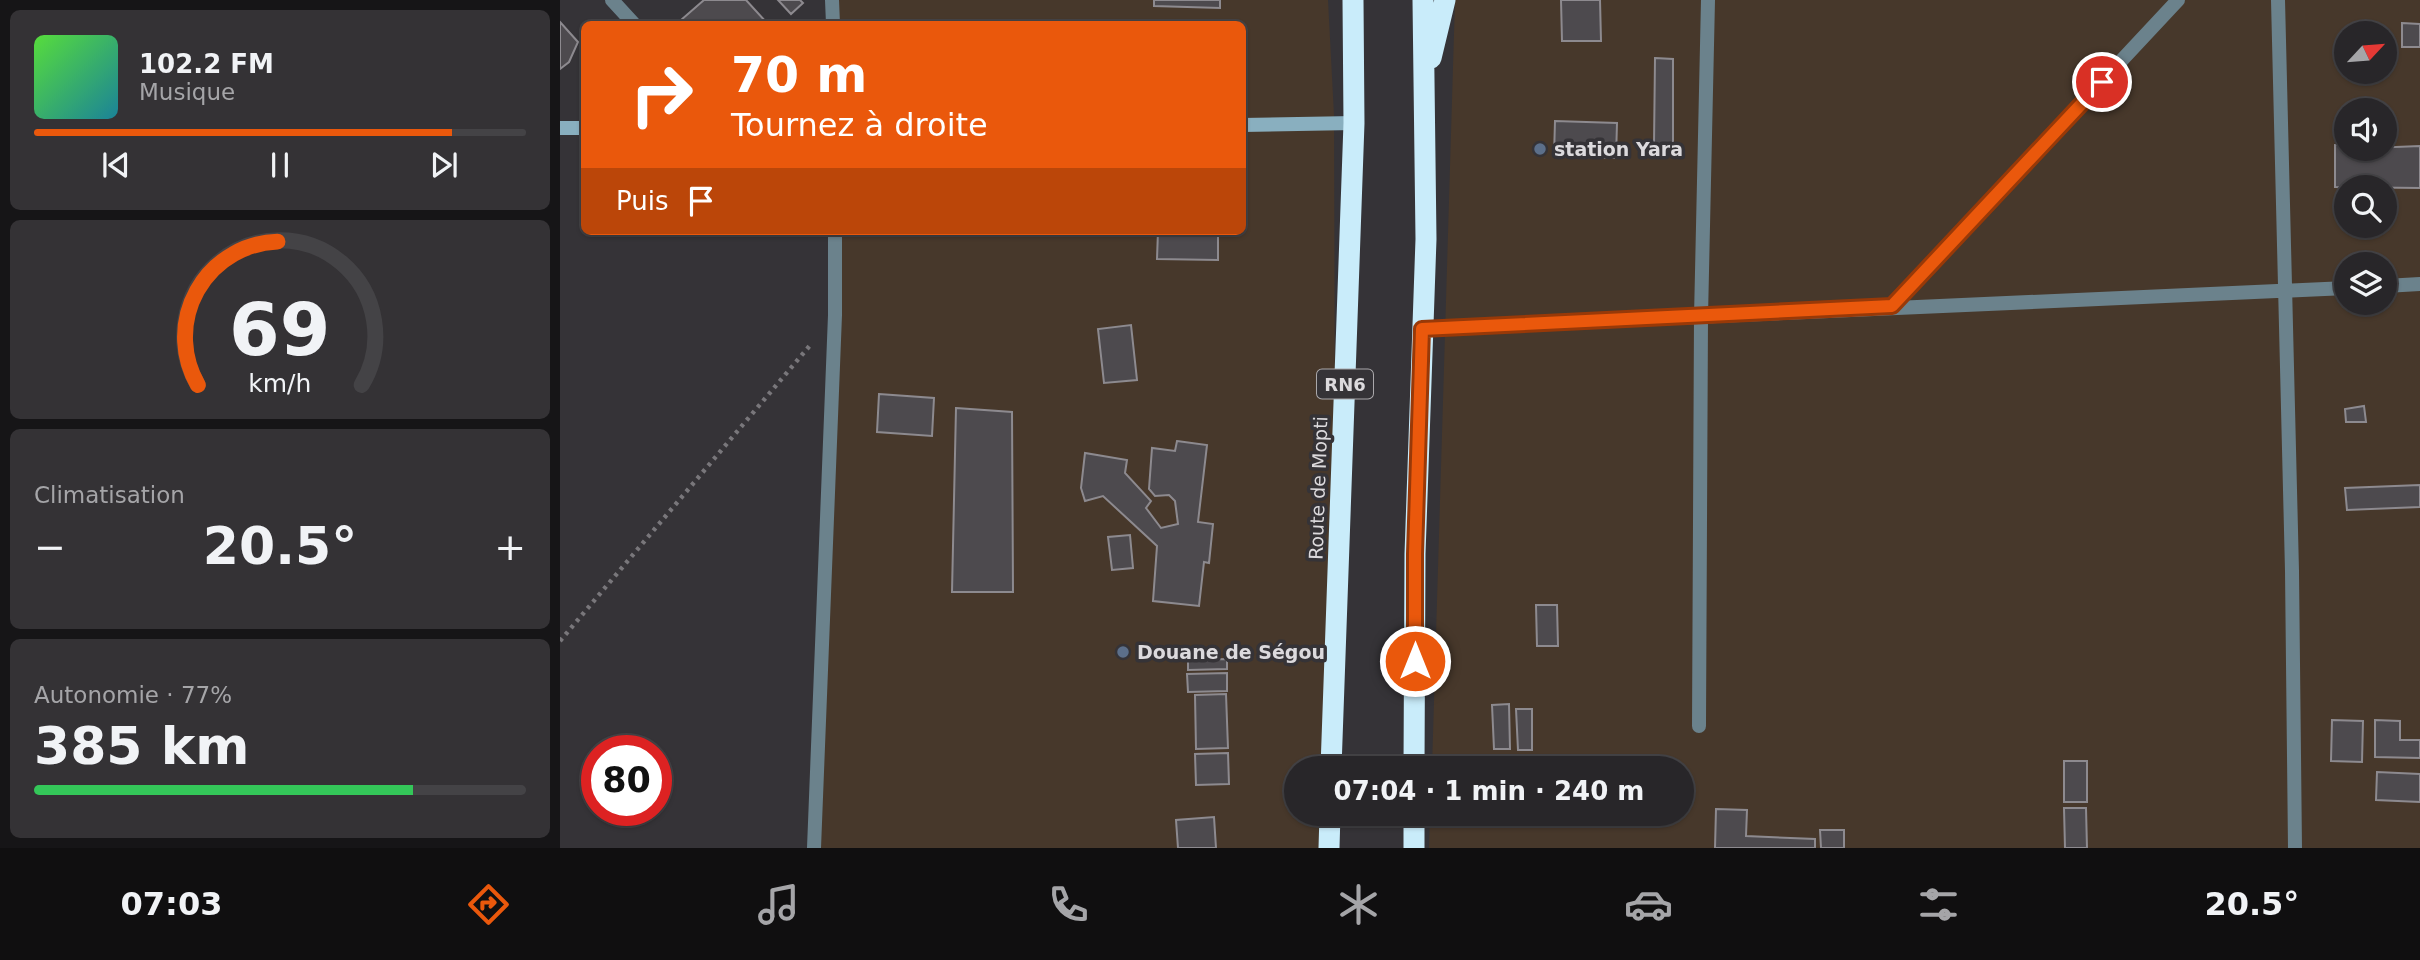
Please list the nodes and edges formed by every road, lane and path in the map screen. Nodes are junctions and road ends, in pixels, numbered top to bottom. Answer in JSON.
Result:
{"nodes":[{"id":1,"x":612,"y":0,"type":"edge"},
{"id":2,"x":832,"y":0,"type":"edge"},
{"id":3,"x":1353,"y":0,"type":"edge"},
{"id":4,"x":1423,"y":0,"type":"edge"},
{"id":5,"x":1446,"y":0,"type":"edge"},
{"id":6,"x":1708,"y":0,"type":"edge"},
{"id":7,"x":2178,"y":0,"type":"edge"},
{"id":8,"x":2278,"y":0,"type":"edge"},
{"id":9,"x":631,"y":21,"type":"edge"},
{"id":10,"x":832,"y":21,"type":"edge"},
{"id":11,"x":1423,"y":91,"type":"junction"},
{"id":12,"x":1354,"y":124,"type":"junction"},
{"id":13,"x":1246,"y":125,"type":"edge"},
{"id":14,"x":560,"y":128,"type":"edge"},
{"id":15,"x":581,"y":128,"type":"edge"},
{"id":16,"x":835,"y":235,"type":"edge"},
{"id":17,"x":2420,"y":284,"type":"edge"},
{"id":18,"x":2397,"y":285,"type":"edge"},
{"id":19,"x":2334,"y":289,"type":"edge"},
{"id":20,"x":2285,"y":291,"type":"junction"},
{"id":21,"x":1892,"y":306,"type":"junction"},
{"id":22,"x":835,"y":315,"type":"junction"},
{"id":23,"x":1701,"y":317,"type":"junction"},
{"id":24,"x":1422,"y":329,"type":"junction"},
{"id":25,"x":560,"y":641,"type":"edge"},
{"id":26,"x":1699,"y":726,"type":"dead end"},
{"id":27,"x":1331,"y":756,"type":"edge"},
{"id":28,"x":1414,"y":756,"type":"edge"},
{"id":29,"x":1330,"y":826,"type":"edge"},
{"id":30,"x":1414,"y":826,"type":"edge"},
{"id":31,"x":814,"y":848,"type":"edge"},
{"id":32,"x":1329,"y":848,"type":"edge"},
{"id":33,"x":1414,"y":848,"type":"edge"},
{"id":34,"x":2295,"y":848,"type":"edge"}],
"edges":[{"from":1,"to":9,"type":"street"},
{"from":2,"to":10,"type":"street"},
{"from":3,"to":12,"type":"highway","name":"Route de Mopti","number":"RN6"},
{"from":4,"to":11,"type":"highway"},
{"from":5,"to":11,"type":"highway"},
{"from":6,"to":23,"type":"street"},
{"from":7,"to":21,"type":"street"},
{"from":8,"to":20,"type":"street"},
{"from":11,"to":24,"type":"highway"},
{"from":12,"to":13,"type":"street"},
{"from":12,"to":27,"type":"highway","name":"Route de Mopti","number":"RN6"},
{"from":14,"to":15,"type":"street"},
{"from":16,"to":22,"type":"street"},
{"from":17,"to":18,"type":"street"},
{"from":19,"to":20,"type":"street"},
{"from":20,"to":21,"type":"street"},
{"from":20,"to":34,"type":"street"},
{"from":21,"to":23,"type":"street"},
{"from":22,"to":25,"type":"path"},
{"from":22,"to":31,"type":"street"},
{"from":23,"to":24,"type":"street"},
{"from":23,"to":26,"type":"street"},
{"from":24,"to":28,"type":"highway"},
{"from":29,"to":32,"type":"highway"},
{"from":30,"to":33,"type":"highway"}]}
